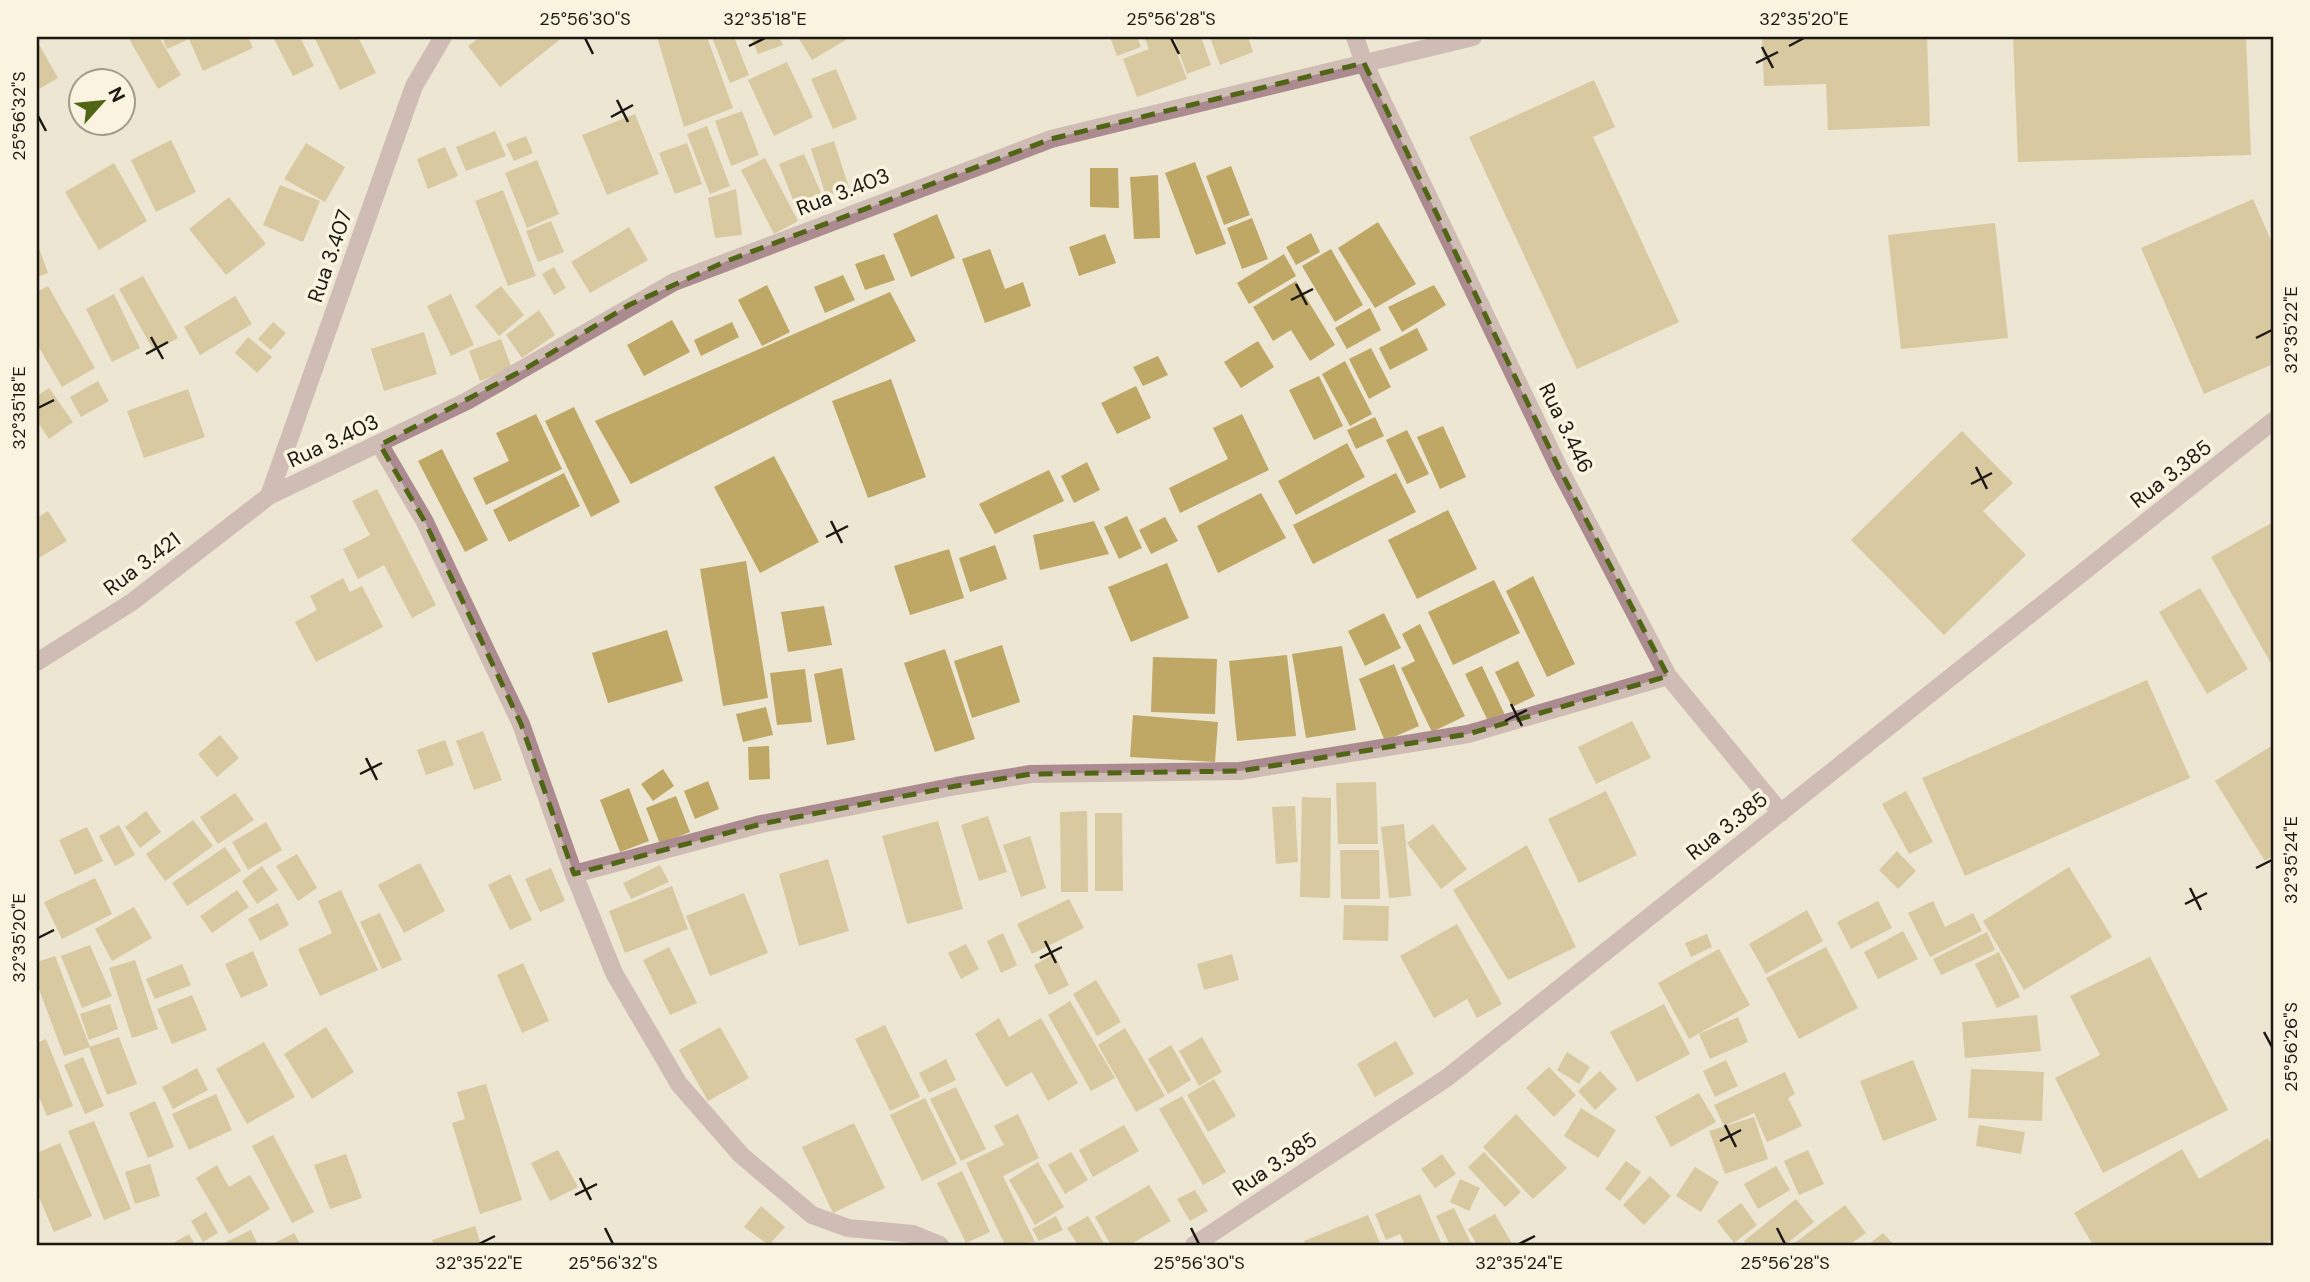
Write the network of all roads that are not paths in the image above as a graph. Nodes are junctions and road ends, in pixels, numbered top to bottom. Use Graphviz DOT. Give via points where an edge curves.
graph roads {
  1 [pos="443,37"];
  2 [pos="1355,37"];
  3 [pos="1474,37"];
  4 [pos="1364,63"];
  5 [pos="2273,422"];
  6 [pos="380,445"];
  7 [pos="269,496"];
  8 [pos="37,662"];
  9 [pos="1668,676"];
  10 [pos="1781,813"];
  11 [pos="574,874"];
  12 [pos="940,1245"];
  13 [pos="1194,1245"];
  1 -- 7 [label="street, Rua 3.407" via="414,86"];
  2 -- 4 [label="street, Rua 3.446"];
  3 -- 4 [label="street, Rua 3.403"];
  4 -- 6 [label="street, Rua 3.403" via="1051,139 727,261 674,282 502,382"];
  4 -- 9 [label="street, Rua 3.446" via="1559,468"];
  5 -- 10 [label="street, Rua 3.385"];
  6 -- 7 [label="street, Rua 3.403"];
  6 -- 11 [label="street" via="425,522 521,724"];
  7 -- 8 [label="street, Rua 3.421" via="132,602"];
  9 -- 10 [label="street, Rua 3.446"];
  9 -- 11 [label="street" via="1468,734 1240,771 1031,774 761,824"];
  10 -- 13 [label="street, Rua 3.385" via="1448,1077"];
  11 -- 12 [label="street" via="614,972 672,1073 741,1154 812,1215 848,1228 913,1234"];
}
